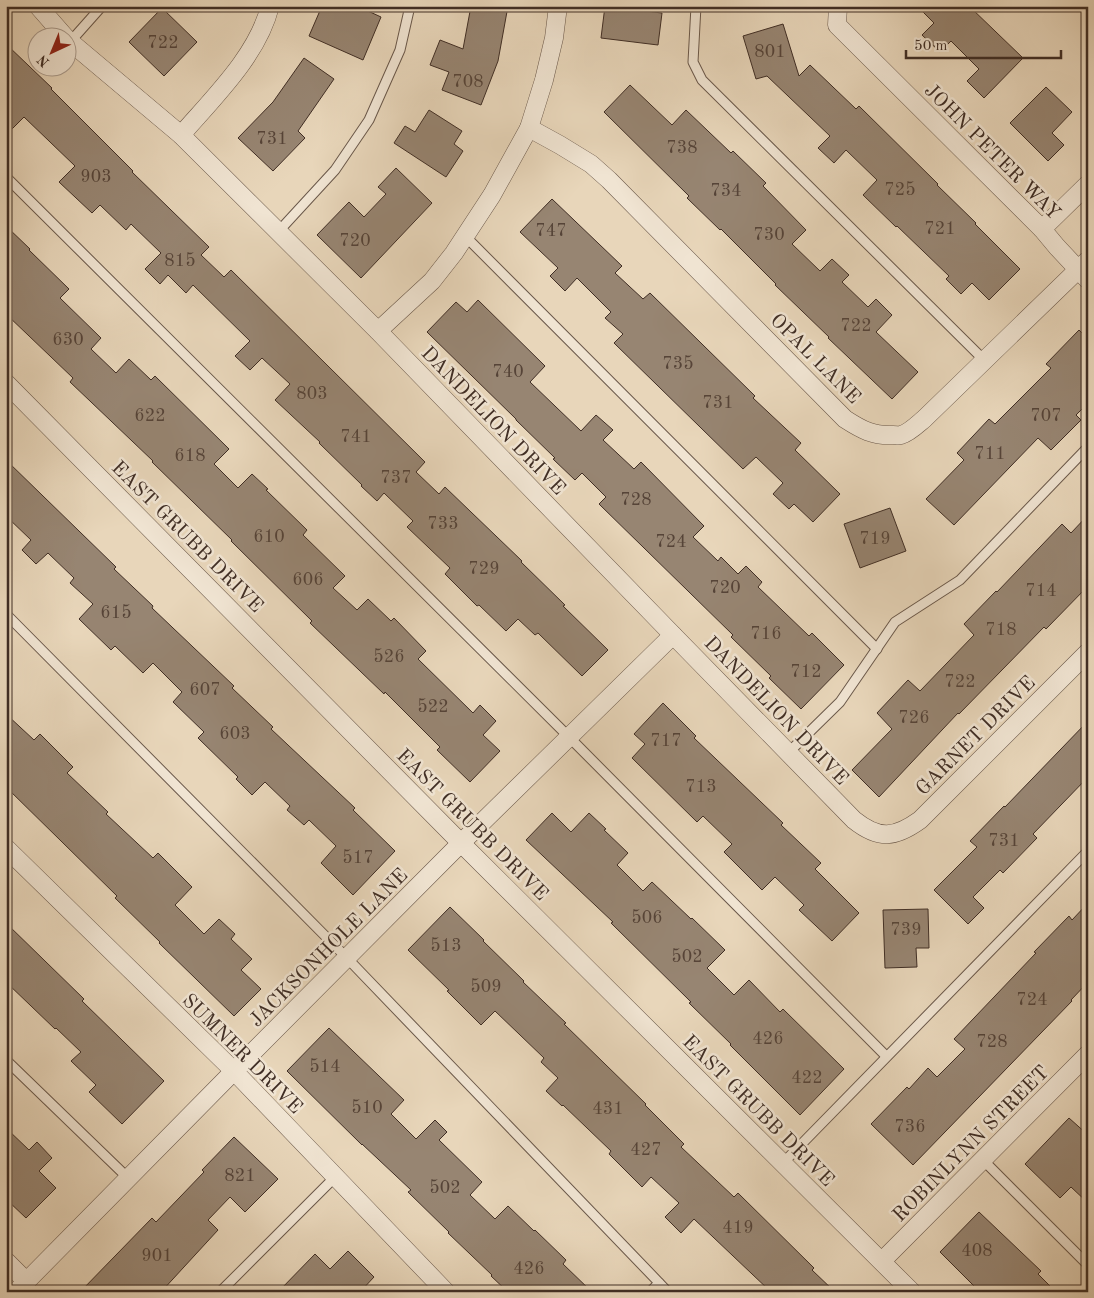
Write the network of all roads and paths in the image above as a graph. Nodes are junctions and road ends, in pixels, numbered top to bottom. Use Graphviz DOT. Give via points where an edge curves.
graph roads {
  1 [pos="38,6"];
  2 [pos="102,6"];
  3 [pos="270,6"];
  4 [pos="410,6"];
  5 [pos="558,6"];
  6 [pos="696,6"];
  7 [pos="838,6"];
  8 [pos="57,28"];
  9 [pos="78,30"];
  10 [pos="78,48"];
  11 [pos="529,128"];
  12 [pos="181,134"];
  13 [pos="6,177"];
  14 [pos="1088,184"];
  15 [pos="1042,229"];
  16 [pos="278,232"];
  17 [pos="465,236"];
  18 [pos="1085,270"];
  19 [pos="378,331"];
  20 [pos="984,360"];
  21 [pos="6,382"];
  22 [pos="1088,447"];
  23 [pos="6,614"];
  24 [pos="673,635"];
  25 [pos="877,649"];
  26 [pos="1088,652"];
  27 [pos="569,737"];
  28 [pos="788,753"];
  29 [pos="884,835"];
  30 [pos="461,843"];
  31 [pos="6,848"];
  32 [pos="1088,851"];
  33 [pos="347,958"];
  34 [pos="886,1056"];
  35 [pos="1086,1058"];
  36 [pos="6,1060"];
  37 [pos="234,1071"];
  38 [pos="983,1160"];
  39 [pos="783,1163"];
  40 [pos="335,1177"];
  41 [pos="128,1178"];
  42 [pos="6,1261"];
  43 [pos="882,1261"];
  44 [pos="1088,1265"];
  45 [pos="659,1283"];
  46 [pos="21,1286"];
  47 [pos="437,1289"];
  48 [pos="220,1292"];
  49 [pos="650,1292"];
  50 [pos="668,1292"];
  51 [pos="912,1292"];
  1 -- 8 [label="street, DANDELION DRIVE"];
  2 -- 9 [label="lane"];
  3 -- 12 [label="street" via="254,44 236,71"];
  4 -- 16 [label="lane" via="400,50 369,120 335,170"];
  5 -- 11 [label="street" via="550,55"];
  6 -- 20 [label="lane" via="693,62 702,80"];
  7 -- 15 [label="street, JOHN PETER WAY" via="837,25"];
  10 -- 12 [label="street, DANDELION DRIVE"];
  11 -- 17 [label="street"];
  11 -- 20 [label="street, OPAL LANE" via="591,164 609,180 845,418 859,428 882,435 902,435 924,419"];
  12 -- 16 [label="street, DANDELION DRIVE"];
  13 -- 27 [label="lane"];
  14 -- 15 [label="street"];
  15 -- 18 [label="street, JOHN PETER WAY" via="1056,247"];
  16 -- 19 [label="street, DANDELION DRIVE"];
  17 -- 19 [label="street" via="432,281"];
  17 -- 25 [label="lane"];
  18 -- 20 [label="street, OPAL LANE"];
  19 -- 24 [label="street, DANDELION DRIVE"];
  21 -- 30 [label="street, EAST GRUBB DRIVE"];
  22 -- 25 [label="lane" via="960,580 895,622"];
  23 -- 33 [label="lane"];
  24 -- 27 [label="street, JACKSONHOLE LANE"];
  24 -- 28 [label="street, DANDELION DRIVE"];
  25 -- 28 [label="lane" via="840,702"];
  26 -- 29 [label="street, GARNET DRIVE" via="920,820 896,834"];
  27 -- 30 [label="street, JACKSONHOLE LANE"];
  27 -- 34 [label="lane"];
  28 -- 29 [label="street, DANDELION DRIVE" via="854,820"];
  30 -- 33 [label="street, JACKSONHOLE LANE"];
  30 -- 39 [label="street, EAST GRUBB DRIVE"];
  31 -- 37 [label="street, SUMNER DRIVE"];
  32 -- 34 [label="lane"];
  33 -- 37 [label="street, JACKSONHOLE LANE"];
  33 -- 45 [label="lane"];
  34 -- 39 [label="lane"];
  35 -- 38 [label="street, ROBINLYNN STREET"];
  36 -- 41 [label="lane"];
  37 -- 40 [label="street, SUMNER DRIVE"];
  37 -- 41 [label="street, JACKSONHOLE LANE"];
  38 -- 43 [label="street, ROBINLYNN STREET"];
  38 -- 44 [label="lane"];
  39 -- 43 [label="street, EAST GRUBB DRIVE"];
  40 -- 47 [label="street, SUMNER DRIVE"];
  40 -- 48 [label="lane"];
  41 -- 46 [label="street, JACKSONHOLE LANE"];
  42 -- 46 [label="street"];
  43 -- 51 [label="street, EAST GRUBB DRIVE"];
  45 -- 49 [label="lane"];
  45 -- 50 [label="lane"];
}
